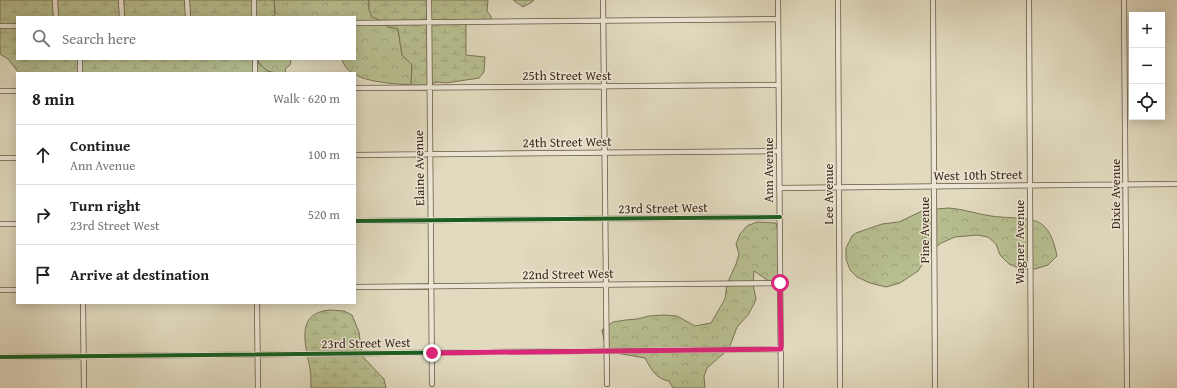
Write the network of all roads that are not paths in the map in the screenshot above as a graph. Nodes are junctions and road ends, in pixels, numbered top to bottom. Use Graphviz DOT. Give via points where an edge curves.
graph roads {
  1 [pos="54,0"];
  2 [pos="121,0"];
  3 [pos="187,0"];
  4 [pos="254,0"];
  5 [pos="429,0"];
  6 [pos="603,0"];
  7 [pos="778,0"];
  8 [pos="838,0"];
  9 [pos="933,0"];
  10 [pos="1029,0"];
  11 [pos="1124,0"];
  12 [pos="56,16"];
  13 [pos="122,16"];
  14 [pos="188,16"];
  15 [pos="254,16"];
  16 [pos="778,18"];
  17 [pos="603,20"];
  18 [pos="429,22"];
  19 [pos="356,23"];
  20 [pos="0,26"];
  21 [pos="16,26"];
  22 [pos="80,60"];
  23 [pos="255,60"];
  24 [pos="80,72"];
  25 [pos="255,72"];
  26 [pos="778,85"];
  27 [pos="604,86"];
  28 [pos="430,87"];
  29 [pos="356,88"];
  30 [pos="0,91"];
  31 [pos="16,91"];
  32 [pos="779,151"];
  33 [pos="604,153"];
  34 [pos="430,154"];
  35 [pos="356,155"];
  36 [pos="0,158"];
  37 [pos="16,158"];
  38 [pos="1177,184"];
  39 [pos="1126,185"];
  40 [pos="1030,186"];
  41 [pos="935,187"];
  42 [pos="779,188"];
  43 [pos="839,188"];
  44 [pos="780,217"];
  45 [pos="605,219"];
  46 [pos="431,220"];
  47 [pos="356,221"];
  48 [pos="0,224"];
  49 [pos="16,224"];
  50 [pos="780,283"];
  51 [pos="606,285"];
  52 [pos="432,286"];
  53 [pos="356,287"];
  54 [pos="0,290"];
  55 [pos="16,290"];
  56 [pos="83,304"];
  57 [pos="257,304"];
  58 [pos="781,349"];
  59 [pos="606,351"];
  60 [pos="432,353"];
  61 [pos="258,354"];
  62 [pos="83,356"];
  63 [pos="0,357"];
  64 [pos="432,384"];
  65 [pos="607,384"];
  66 [pos="84,388"];
  67 [pos="258,388"];
  68 [pos="781,388"];
  69 [pos="840,388"];
  70 [pos="935,388"];
  71 [pos="1031,388"];
  72 [pos="1127,388"];
  1 -- 12 [label="street"];
  2 -- 13 [label="street"];
  3 -- 14 [label="street"];
  4 -- 15 [label="street"];
  5 -- 18 [label="street, Elaine Avenue"];
  6 -- 17 [label="street"];
  7 -- 16 [label="street, Ann Avenue"];
  8 -- 43 [label="street, Lee Avenue"];
  9 -- 41 [label="street, Pine Avenue"];
  10 -- 40 [label="street, Wagner Avenue"];
  11 -- 39 [label="street, Dixie Avenue"];
  16 -- 17 [label="street"];
  16 -- 26 [label="street, Ann Avenue"];
  17 -- 18 [label="street"];
  17 -- 27 [label="street"];
  18 -- 19 [label="street"];
  18 -- 28 [label="street, Elaine Avenue"];
  20 -- 21 [label="street"];
  22 -- 24 [label="street"];
  23 -- 25 [label="street"];
  26 -- 27 [label="street, 25th Street West"];
  26 -- 32 [label="street, Ann Avenue"];
  27 -- 28 [label="street, 25th Street West"];
  27 -- 33 [label="street"];
  28 -- 29 [label="street, 25th Street West"];
  28 -- 34 [label="street, Elaine Avenue"];
  30 -- 31 [label="street"];
  32 -- 33 [label="street, 24th Street West"];
  32 -- 42 [label="street, Ann Avenue"];
  33 -- 34 [label="street, 24th Street West"];
  33 -- 45 [label="street"];
  34 -- 35 [label="street, 24th Street West"];
  34 -- 46 [label="street, Elaine Avenue"];
  36 -- 37 [label="street"];
  38 -- 39 [label="street, West 10th Street"];
  39 -- 40 [label="street, West 10th Street"];
  39 -- 72 [label="street, Dixie Avenue"];
  40 -- 41 [label="street, West 10th Street"];
  40 -- 71 [label="street, Wagner Avenue"];
  41 -- 43 [label="street, West 10th Street"];
  41 -- 70 [label="street, Pine Avenue"];
  42 -- 43 [label="street, West 10th Street"];
  42 -- 44 [label="street, Ann Avenue"];
  43 -- 69 [label="street, Lee Avenue"];
  44 -- 45 [label="street, 23rd Street West"];
  44 -- 50 [label="street, Ann Avenue"];
  45 -- 46 [label="street, 23rd Street West"];
  45 -- 51 [label="street"];
  46 -- 47 [label="street, 23rd Street West"];
  46 -- 52 [label="street, Elaine Avenue"];
  48 -- 49 [label="street"];
  50 -- 51 [label="street, 22nd Street West"];
  50 -- 58 [label="street, Ann Avenue"];
  51 -- 52 [label="street, 22nd Street West"];
  51 -- 59 [label="street"];
  52 -- 53 [label="street, 22nd Street West"];
  52 -- 60 [label="street, Elaine Avenue"];
  54 -- 55 [label="street"];
  56 -- 62 [label="street"];
  57 -- 61 [label="street"];
  58 -- 59 [label="street, 23rd Street West"];
  58 -- 68 [label="street, Ann Avenue"];
  59 -- 60 [label="street, 23rd Street West"];
  59 -- 65 [label="street"];
  60 -- 61 [label="street, 23rd Street West"];
  60 -- 64 [label="street, Elaine Avenue"];
  61 -- 62 [label="street, 23rd Street West"];
  61 -- 67 [label="street"];
  62 -- 63 [label="street, 23rd Street West"];
  62 -- 66 [label="street"];
}
